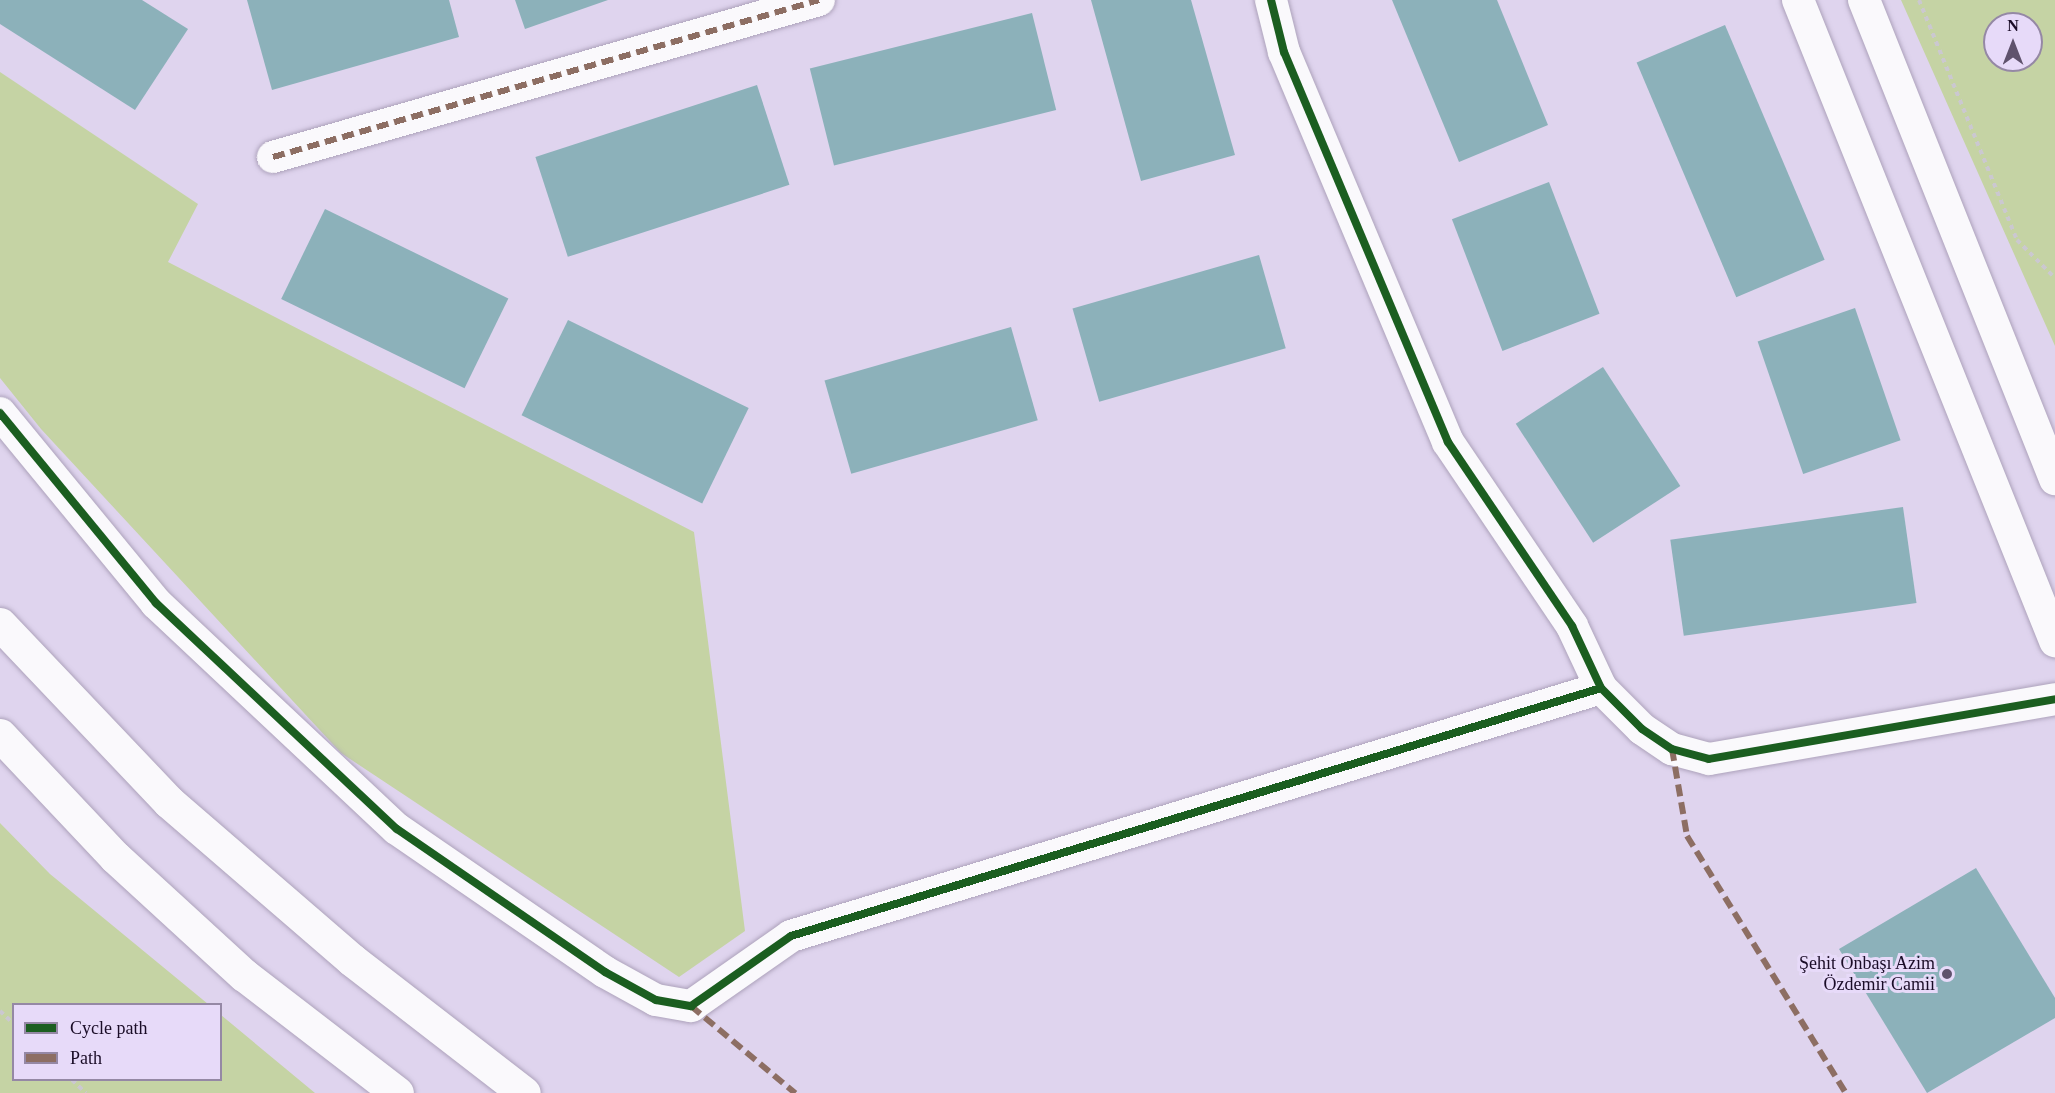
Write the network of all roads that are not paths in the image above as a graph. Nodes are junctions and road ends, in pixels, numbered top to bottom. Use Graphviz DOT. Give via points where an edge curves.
graph roads {
  1 [pos="819,0"];
  2 [pos="1271,0"];
  3 [pos="1798,0"];
  4 [pos="1864,0"];
  5 [pos="273,157"];
  6 [pos="0,413"];
  7 [pos="2055,479"];
  8 [pos="0,624"];
  9 [pos="2055,641"];
  10 [pos="1601,688"];
  11 [pos="2055,699"];
  12 [pos="0,735"];
  13 [pos="357,1062"];
  14 [pos="497,1075"];
  15 [pos="382,1093"];
  16 [pos="397,1093"];
  17 [pos="524,1093"];
  18 [pos="538,1093"];
  1 -- 5 [label="street"];
  2 -- 10 [label="street" via="1284,52 1448,442 1572,626"];
  3 -- 9 [label="street"];
  4 -- 7 [label="street"];
  6 -- 10 [label="street" via="156,603 397,829 605,972 656,1000 691,1006 791,936"];
  8 -- 14 [label="highway" via="169,802 352,960"];
  10 -- 11 [label="street" via="1642,729 1672,749 1709,759"];
  12 -- 13 [label="highway" via="116,857 244,975"];
  13 -- 15 [label="highway"];
  13 -- 16 [label="highway"];
  14 -- 17 [label="highway"];
  14 -- 18 [label="highway"];
}
